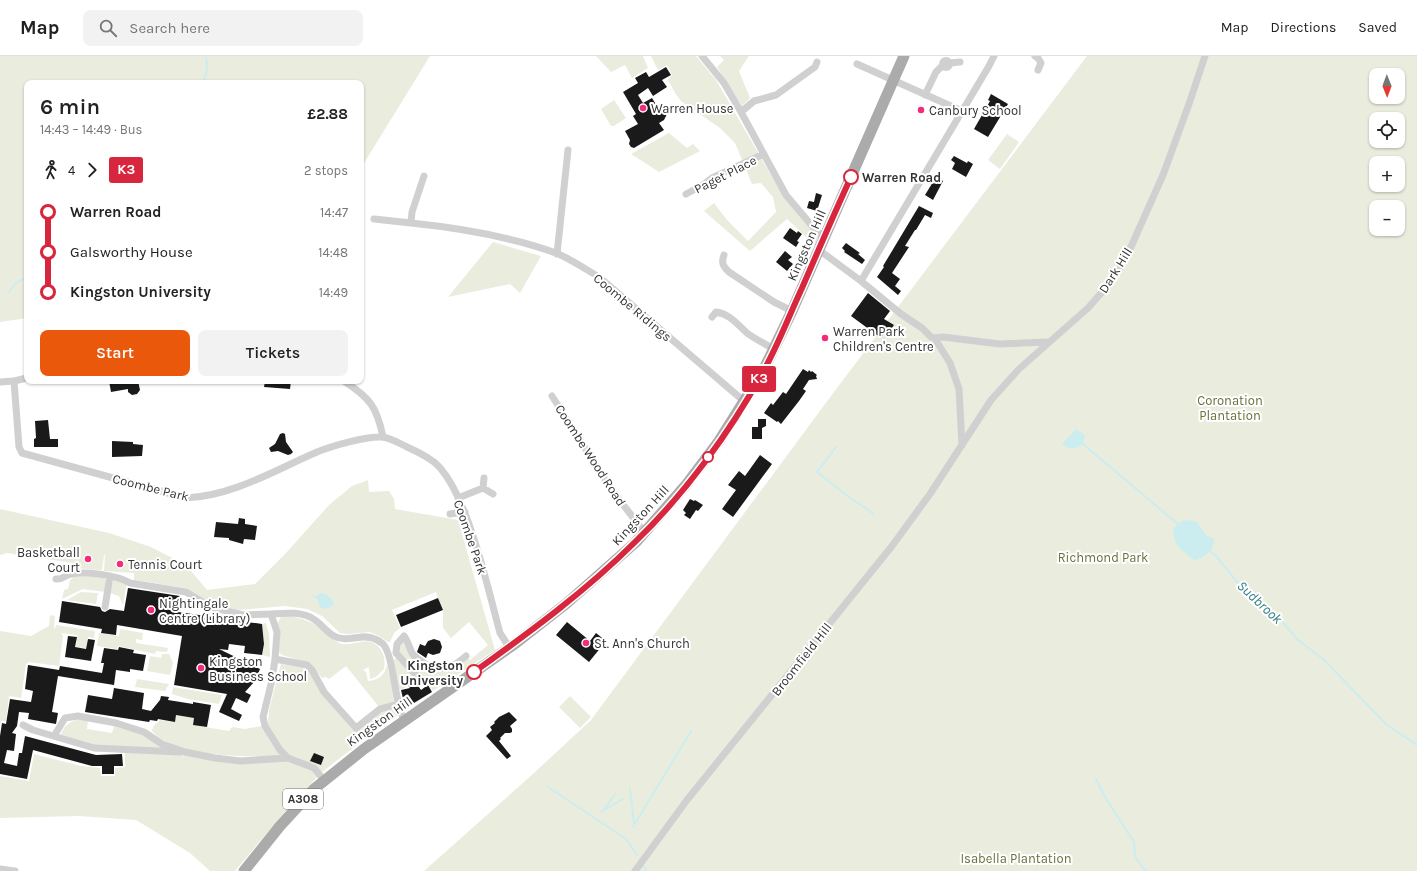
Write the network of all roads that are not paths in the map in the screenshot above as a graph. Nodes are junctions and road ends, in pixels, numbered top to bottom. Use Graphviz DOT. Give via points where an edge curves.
graph roads {
  1 [pos="702,56"];
  2 [pos="904,56"];
  3 [pos="994,56"];
  4 [pos="1205,56"];
  5 [pos="1038,57"];
  6 [pos="945,61"];
  7 [pos="817,62"];
  8 [pos="960,62"];
  9 [pos="857,64"];
  10 [pos="1038,70"];
  11 [pos="893,81"];
  12 [pos="925,95"];
  13 [pos="962,111"];
  14 [pos="741,112"];
  15 [pos="568,150"];
  16 [pos="764,154"];
  17 [pos="424,176"];
  18 [pos="686,194"];
  19 [pos="374,220"];
  20 [pos="411,223"];
  21 [pos="824,238"];
  22 [pos="819,250"];
  23 [pos="557,254"];
  24 [pos="724,255"];
  25 [pos="861,281"];
  26 [pos="792,311"];
  27 [pos="712,317"];
  28 [pos="934,338"];
  29 [pos="1048,342"];
  30 [pos="774,349"];
  31 [pos="24,379"];
  32 [pos="14,381"];
  33 [pos="0,382"];
  34 [pos="348,384"];
  35 [pos="552,396"];
  36 [pos="745,402"];
  37 [pos="383,437"];
  38 [pos="962,444"];
  39 [pos="484,478"];
  40 [pos="483,488"];
  41 [pos="493,494"];
  42 [pos="458,498"];
  43 [pos="465,512"];
  44 [pos="450,514"];
  45 [pos="645,533"];
  46 [pos="110,576"];
  47 [pos="56,579"];
  48 [pos="105,607"];
  49 [pos="271,614"];
  50 [pos="509,647"];
  51 [pos="396,654"];
  52 [pos="466,656"];
  53 [pos="389,658"];
  54 [pos="276,659"];
  55 [pos="418,678"];
  56 [pos="398,704"];
  57 [pos="404,720"];
  58 [pos="23,725"];
  59 [pos="54,736"];
  60 [pos="185,752"];
  61 [pos="288,758"];
  62 [pos="324,780"];
  63 [pos="0,869"];
  64 [pos="14,871"];
  65 [pos="244,871"];
  66 [pos="635,871"];
  1 -- 14 [label="street" via="724,84"];
  2 -- 11 [label="main road, Kingston Hill / A308"];
  3 -- 13 [label="street"];
  4 -- 29 [label="street, Dark Hill" via="1163,175 1126,258 1110,283 1088,308"];
  5 -- 10 [label="street" via="1041,63"];
  6 -- 8 [label="street"];
  6 -- 12 [label="street" via="936,72"];
  7 -- 14 [label="street" via="815,67 776,95 754,101"];
  9 -- 11 [label="street"];
  11 -- 12 [label="street"];
  11 -- 21 [label="main road, Kingston Hill / A308"];
  12 -- 13 [label="street"];
  13 -- 25 [label="street"];
  14 -- 16 [label="street"];
  15 -- 23 [label="street"];
  16 -- 18 [label="street, Paget Place" via="712,178"];
  16 -- 21 [label="street" via="786,196"];
  17 -- 20 [label="street"];
  19 -- 20 [label="street, Coombe Ridings"];
  20 -- 23 [label="street, Coombe Ridings" via="459,228"];
  21 -- 22 [label="main road, Kingston Hill / A308"];
  22 -- 25 [label="street"];
  22 -- 26 [label="main road, Kingston Hill / A308"];
  23 -- 36 [label="street, Coombe Ridings" via="599,277"];
  24 -- 26 [label="street" via="723,266 729,272"];
  25 -- 28 [label="street"];
  26 -- 30 [label="main road, Kingston Hill / A308"];
  27 -- 30 [label="street" via="716,312 723,313 748,334"];
  28 -- 29 [label="street" via="1000,344"];
  28 -- 38 [label="street" via="946,355 956,378"];
  29 -- 38 [label="street, Dark Hill" via="991,400"];
  30 -- 36 [label="main road, Kingston Hill / A308"];
  31 -- 32 [label="street"];
  32 -- 33 [label="street"];
  32 -- 37 [label="street, Coombe Park" via="19,447 22,453 186,498 234,488 319,452 363,439"];
  34 -- 37 [label="street" via="363,394 375,410"];
  35 -- 45 [label="street, Coombe Wood Road" via="611,489"];
  36 -- 45 [label="main road, Kingston Hill / A308" via="686,485"];
  37 -- 42 [label="street, Coombe Park" via="418,452 434,463 449,481"];
  38 -- 66 [label="street, Broomfield Hill" via="892,546 687,800"];
  39 -- 40 [label="street"];
  40 -- 41 [label="street"];
  40 -- 42 [label="street"];
  42 -- 43 [label="street, Coombe Park"];
  43 -- 44 [label="street"];
  43 -- 50 [label="street, Coombe Park" via="500,633"];
  45 -- 50 [label="main road, Kingston Hill / A308" via="588,585"];
  46 -- 47 [label="street" via="71,574"];
  46 -- 48 [label="street"];
  46 -- 49 [label="street" via="130,583 186,592 211,607 243,615"];
  49 -- 53 [label="street" via="304,614 334,636 343,639 370,637 383,644"];
  49 -- 54 [label="street" via="277,632"];
  50 -- 57 [label="main road, Kingston Hill / A308"];
  51 -- 52 [label="street" via="397,644 404,636 417,659 432,668 450,667"];
  51 -- 53 [label="street"];
  51 -- 55 [label="street"];
  53 -- 56 [label="street"];
  54 -- 56 [label="street" via="307,665 324,692 356,728 380,710"];
  54 -- 61 [label="street" via="263,717 265,726"];
  56 -- 57 [label="street"];
  57 -- 62 [label="main road, Kingston Hill / A308"];
  58 -- 59 [label="street"];
  59 -- 60 [label="street" via="94,748"];
  59 -- 60 [label="street" via="66,718 78,716 116,723 144,732 162,744"];
  60 -- 61 [label="street" via="240,761"];
  61 -- 62 [label="street" via="314,768"];
  62 -- 65 [label="main road, Kingston Hill / A308" via="307,796"];
  63 -- 64 [label="street"];
}
